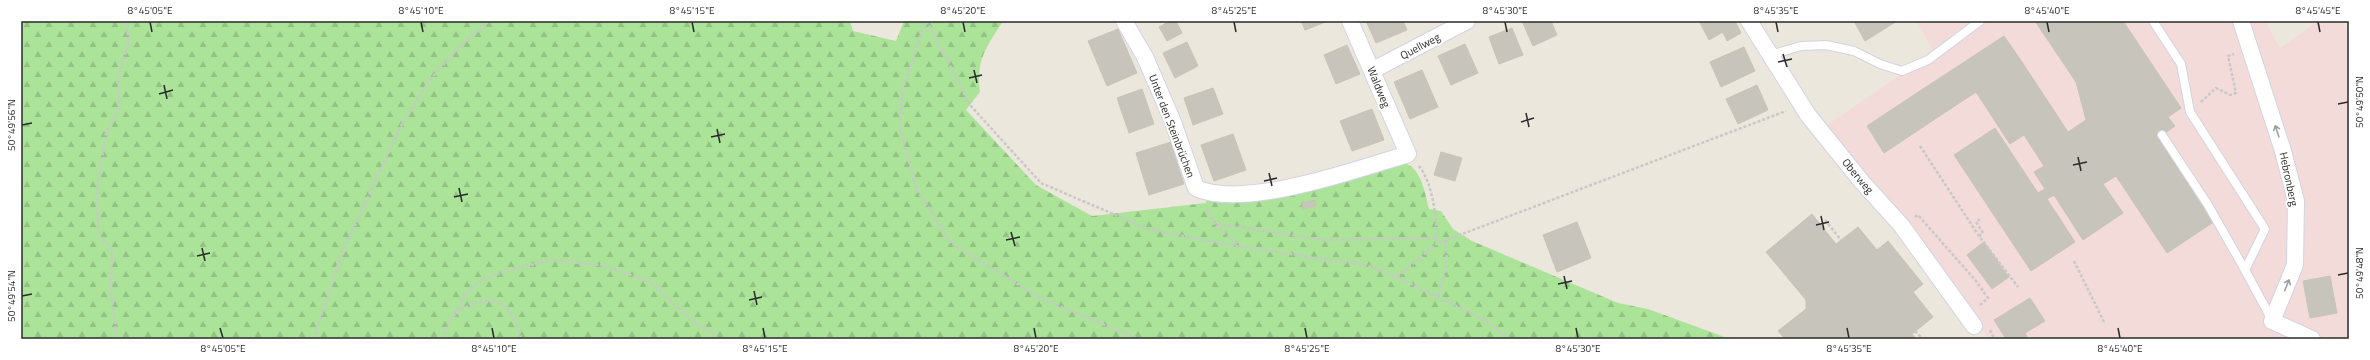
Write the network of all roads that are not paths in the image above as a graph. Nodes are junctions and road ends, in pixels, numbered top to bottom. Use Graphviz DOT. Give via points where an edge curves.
graph roads {
  1 [pos="1124,21"];
  2 [pos="1350,21"];
  3 [pos="1468,21"];
  4 [pos="1749,21"];
  5 [pos="1980,21"];
  6 [pos="2153,21"];
  7 [pos="2241,21"];
  8 [pos="1770,55"];
  9 [pos="1373,70"];
  10 [pos="2162,135"];
  11 [pos="1408,154"];
  12 [pos="2245,270"];
  13 [pos="2272,321"];
  14 [pos="1974,326"];
  15 [pos="2312,339"];
  1 -- 11 [label="street, Unter den Steinbrüchen" via="1145,57 1173,122 1193,181 1206,192 1255,194 1334,177"];
  2 -- 9 [label="street, Waldweg"];
  3 -- 9 [label="street, Quellweg"];
  4 -- 8 [label="street, Oberweg"];
  5 -- 8 [label="lane" via="1928,60 1902,71 1880,64 1854,50 1826,45 1801,46"];
  6 -- 12 [label="lane" via="2181,64 2190,112 2265,229"];
  13 -- 7 [label="street, Hebronberg, one-way" via="2295,265 2296,201 2283,151"];
  8 -- 14 [label="street, Oberweg" via="1802,105 1862,182 1901,225"];
  9 -- 11 [label="street, Waldweg"];
  10 -- 12 [label="lane" via="2208,205"];
  12 -- 13 [label="lane"];
  13 -- 15 [label="street"];
}
